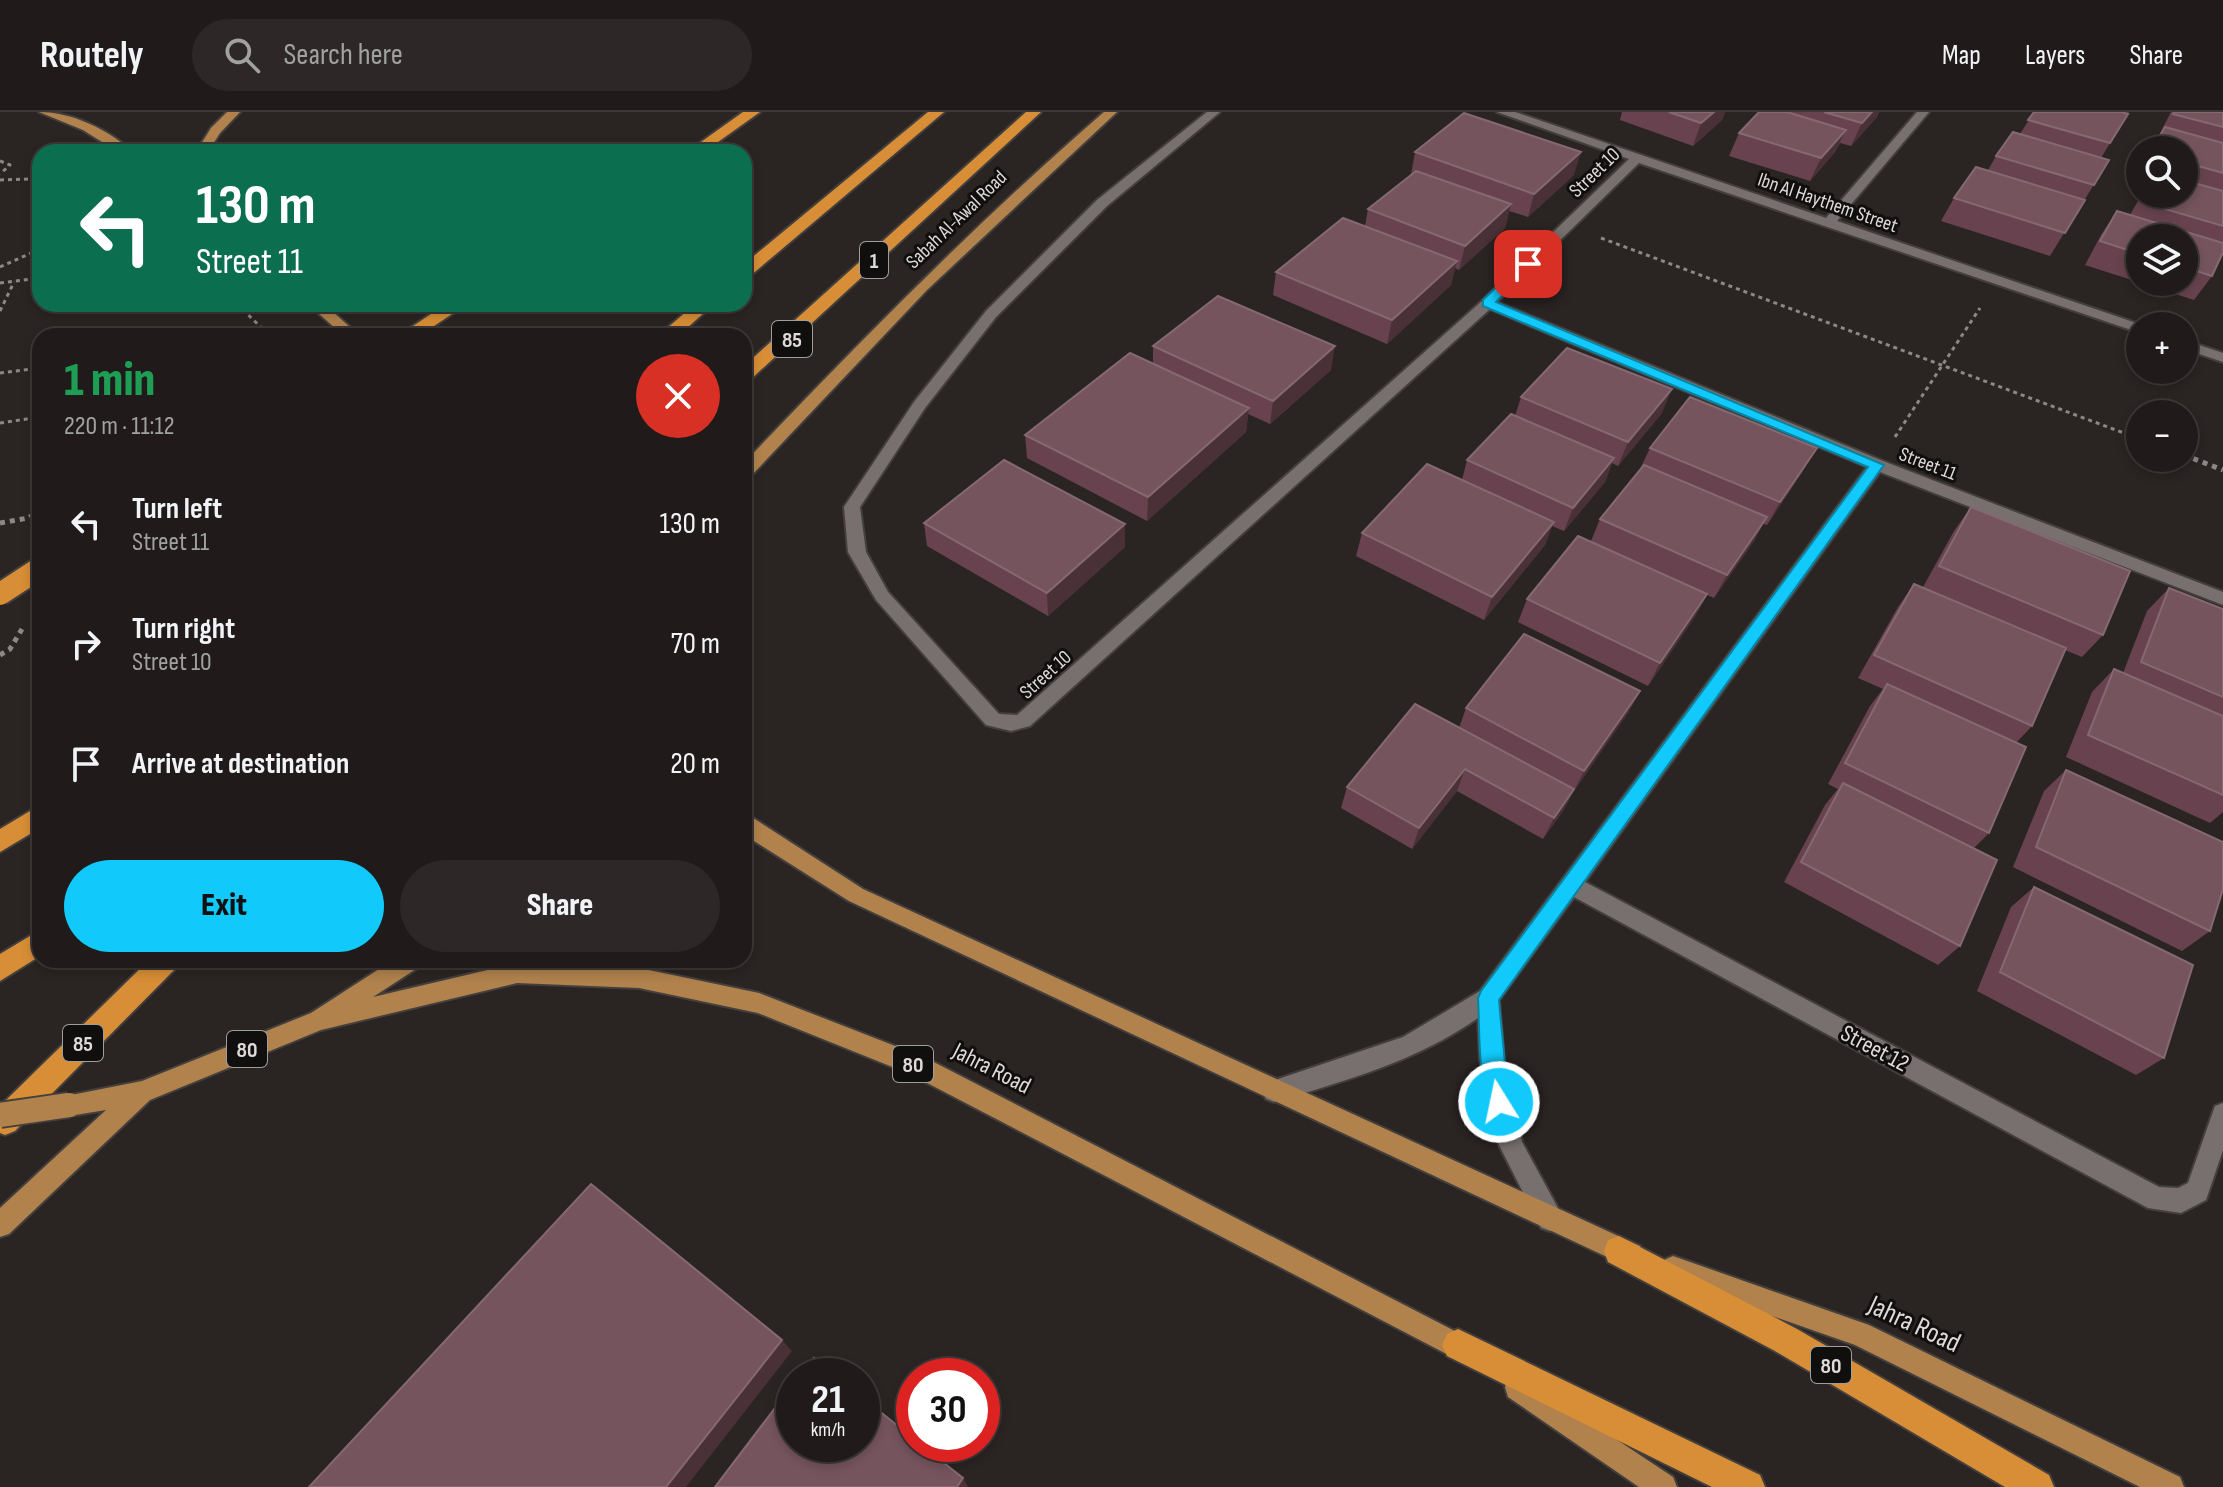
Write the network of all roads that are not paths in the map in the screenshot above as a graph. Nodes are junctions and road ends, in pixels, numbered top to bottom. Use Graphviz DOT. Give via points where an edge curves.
graph roads {
  1 [pos="45,112"];
  2 [pos="234,112"];
  3 [pos="753,112"];
  4 [pos="937,112"];
  5 [pos="1034,112"];
  6 [pos="1111,112"];
  7 [pos="1214,112"];
  8 [pos="1923,112"];
  9 [pos="1509,113"];
  10 [pos="114,144"];
  11 [pos="207,144"];
  12 [pos="706,144"];
  13 [pos="1637,158"];
  14 [pos="1828,223"];
  15 [pos="752,265"];
  16 [pos="841,291"];
  17 [pos="1488,303"];
  18 [pos="324,312"];
  19 [pos="445,312"];
  20 [pos="696,312"];
  21 [pos="2126,324"];
  22 [pos="344,328"];
  23 [pos="420,328"];
  24 [pos="676,328"];
  25 [pos="2198,348"];
  26 [pos="2222,355"];
  27 [pos="752,369"];
  28 [pos="752,379"];
  29 [pos="752,465"];
  30 [pos="1877,465"];
  31 [pos="32,573"];
  32 [pos="0,594"];
  33 [pos="2223,599"];
  34 [pos="32,820"];
  35 [pos="752,827"];
  36 [pos="0,842"];
  37 [pos="1571,885"];
  38 [pos="32,947"];
  39 [pos="159,968"];
  40 [pos="399,968"];
  41 [pos="0,969"];
  42 [pos="1488,998"];
  43 [pos="319,1020"];
  44 [pos="1274,1091"];
  45 [pos="142,1092"];
  46 [pos="2223,1114"];
  47 [pos="0,1115"];
  48 [pos="0,1125"];
  49 [pos="1550,1219"];
  50 [pos="0,1225"];
  51 [pos="1619,1251"];
  52 [pos="1458,1345"];
  53 [pos="1663,1487"];
  54 [pos="1748,1487"];
  55 [pos="2037,1487"];
  56 [pos="2170,1487"];
  1 -- 10 [label="main road" via="87,127"];
  2 -- 11 [label="main road"];
  3 -- 12 [label="highway"];
  4 -- 15 [label="highway"];
  5 -- 16 [label="highway, Sabah Al-Awal Road / 1"];
  6 -- 29 [label="main road, Sabah Al-Awal Road" via="956,254"];
  7 -- 17 [label="street, Street 10" via="1102,203 991,314 919,405 852,507 857,552 882,596 993,720 1023,721"];
  8 -- 14 [label="street"];
  9 -- 13 [label="street, Ibn Al Haythem Street"];
  13 -- 14 [label="street, Ibn Al Haythem Street"];
  13 -- 17 [label="street, Street 10"];
  14 -- 21 [label="street, Ibn Al Haythem Street"];
  16 -- 27 [label="highway, Sabah Al-Awal Road / 1"];
  16 -- 28 [label="highway, 85"];
  17 -- 30 [label="street, Street 11"];
  18 -- 22 [label="main road"];
  19 -- 23 [label="highway"];
  20 -- 24 [label="highway"];
  25 -- 26 [label="street"];
  30 -- 33 [label="street, Street 11"];
  30 -- 37 [label="street"];
  31 -- 32 [label="highway, bridge"];
  34 -- 36 [label="highway"];
  35 -- 44 [label="main road, Jahra Road / 80" via="856,895"];
  37 -- 42 [label="street"];
  37 -- 46 [label="street, Street 12" via="2157,1199 2181,1201 2197,1191"];
  38 -- 41 [label="highway"];
  39 -- 48 [label="highway, 85"];
  40 -- 43 [label="main road, 80"];
  42 -- 44 [label="street" via="1454,1023 1381,1060"];
  42 -- 49 [label="street" via="1492,1060 1511,1145"];
  43 -- 45 [label="main road, 80"];
  43 -- 52 [label="main road, Jahra Road / 80" via="517,973 639,978 759,1003 918,1066"];
  44 -- 49 [label="main road, Jahra Road / 80"];
  45 -- 47 [label="main road, 80, bridge"];
  45 -- 50 [label="main road"];
  49 -- 51 [label="main road, Jahra Road / 80"];
  51 -- 55 [label="highway, Jahra Road / 80" via="1786,1340"];
  51 -- 56 [label="main road, Jahra Road" via="1860,1334"];
  52 -- 53 [label="main road, Jahra Road"];
  52 -- 54 [label="highway, Jahra Road / 80"];
}
